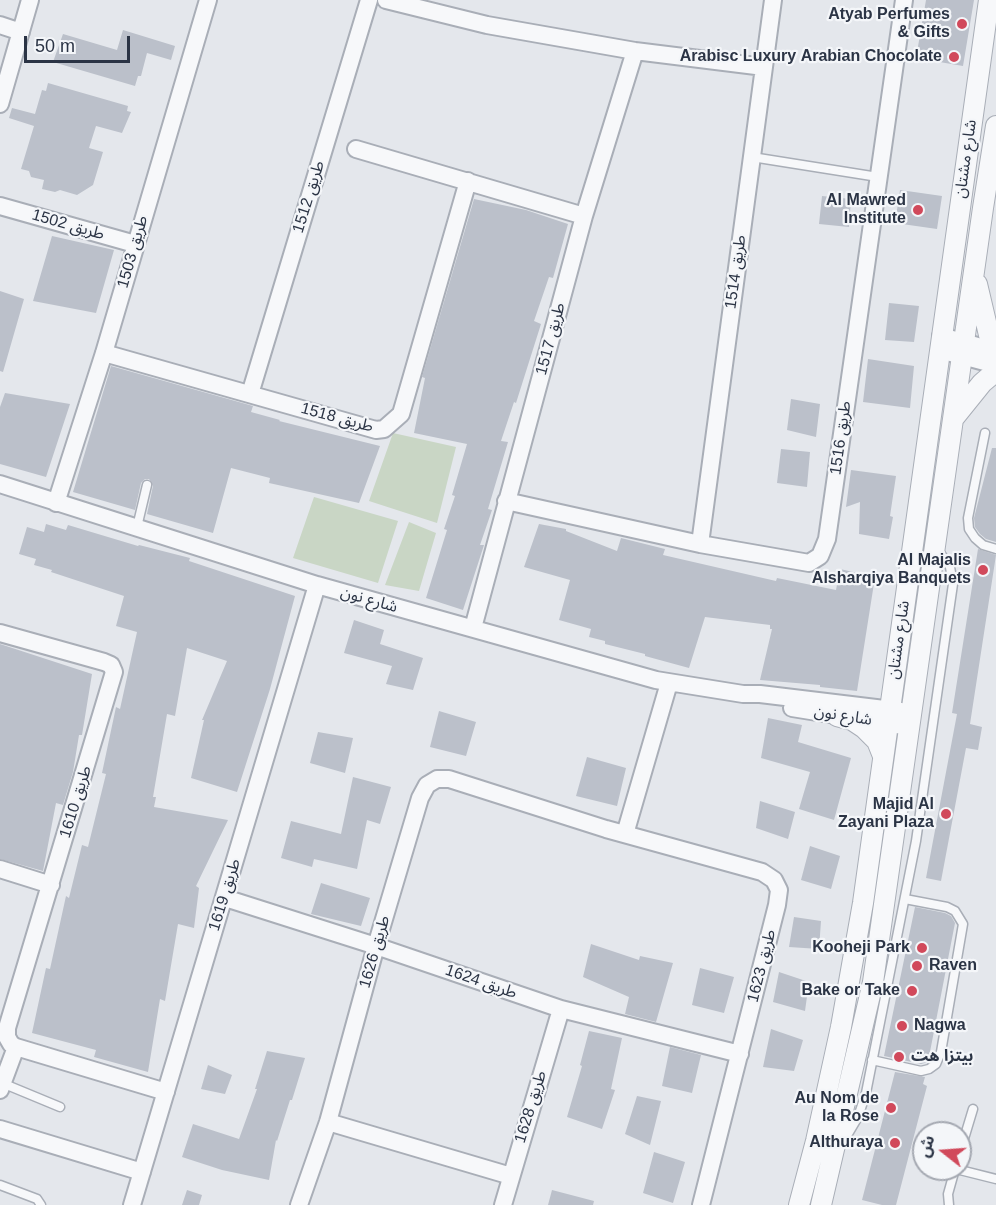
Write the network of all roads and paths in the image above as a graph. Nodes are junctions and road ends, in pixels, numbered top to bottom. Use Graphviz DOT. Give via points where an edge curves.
graph roads {
  1 [pos="30,0"];
  2 [pos="208,0"];
  3 [pos="369,0"];
  4 [pos="386,0"];
  5 [pos="773,0"];
  6 [pos="904,0"];
  7 [pos="989,0"];
  8 [pos="0,25"];
  9 [pos="21,32"];
  10 [pos="635,51"];
  11 [pos="764,67"];
  12 [pos="0,104"];
  13 [pos="996,126"];
  14 [pos="356,149"];
  15 [pos="752,157"];
  16 [pos="879,177"];
  17 [pos="468,181"];
  18 [pos="989,201"];
  19 [pos="0,206"];
  20 [pos="584,216"];
  21 [pos="135,244"];
  22 [pos="974,274"];
  23 [pos="940,343"];
  24 [pos="996,343"];
  25 [pos="963,349"];
  26 [pos="996,351"];
  27 [pos="104,353"];
  28 [pos="996,365"];
  29 [pos="996,371"];
  30 [pos="250,394"];
  31 [pos="953,419"];
  32 [pos="985,433"];
  33 [pos="0,484"];
  34 [pos="147,485"];
  35 [pos="506,501"];
  36 [pos="56,503"];
  37 [pos="137,527"];
  38 [pos="700,544"];
  39 [pos="936,547"];
  40 [pos="996,549"];
  41 [pos="317,585"];
  42 [pos="473,628"];
  43 [pos="0,633"];
  44 [pos="669,683"];
  45 [pos="743,694"];
  46 [pos="837,716"];
  47 [pos="889,716"];
  48 [pos="911,720"];
  49 [pos="884,756"];
  50 [pos="427,785"];
  51 [pos="624,834"];
  52 [pos="0,869"];
  53 [pos="51,885"];
  54 [pos="225,898"];
  55 [pos="904,899"];
  56 [pos="376,946"];
  57 [pos="561,1009"];
  58 [pos="16,1047"];
  59 [pos="740,1054"];
  60 [pos="872,1060"];
  61 [pos="1,1087"];
  62 [pos="166,1092"];
  63 [pos="60,1107"];
  64 [pos="973,1109"];
  65 [pos="969,1121"];
  66 [pos="328,1122"];
  67 [pos="0,1129"];
  68 [pos="832,1159"];
  69 [pos="142,1172"];
  70 [pos="972,1173"];
  71 [pos="511,1176"];
  72 [pos="996,1179"];
  73 [pos="952,1181"];
  74 [pos="0,1185"];
  75 [pos="41,1205"];
  76 [pos="132,1205"];
  77 [pos="299,1205"];
  78 [pos="503,1205"];
  79 [pos="701,1205"];
  80 [pos="799,1205"];
  81 [pos="821,1205"];
  82 [pos="948,1205"];
  1 -- 9 [label="street"];
  2 -- 21 [label="street, طريق 1503"];
  3 -- 30 [label="street, طريق 1512"];
  4 -- 10 [label="street" via="487,25"];
  5 -- 11 [label="street, طريق 1514"];
  6 -- 16 [label="street, طريق 1516"];
  7 -- 23 [label="street, شارع مشتان"];
  8 -- 9 [label="street"];
  9 -- 12 [label="street"];
  10 -- 11 [label="street"];
  10 -- 20 [label="street, طريق 1517"];
  11 -- 15 [label="street, طريق 1514"];
  13 -- 18 [label="street, شارع مشتان"];
  14 -- 17 [label="street"];
  15 -- 16 [label="lane"];
  15 -- 38 [label="street, طريق 1514"];
  16 -- 38 [label="street, طريق 1516" via="827,539 820,556 809,563"];
  17 -- 20 [label="street"];
  17 -- 30 [label="street, طريق 1518" via="397,419 376,430"];
  18 -- 22 [label="street, شارع مشتان"];
  19 -- 21 [label="street, طريق 1502"];
  20 -- 35 [label="street, طريق 1517"];
  21 -- 27 [label="street, طريق 1503"];
  22 -- 24 [label="street" via="989,335"];
  22 -- 25 [label="street, شارع مشتان"];
  23 -- 25 [label="street"];
  23 -- 47 [label="street, شارع مشتان"];
  25 -- 26 [label="street"];
  25 -- 28 [label="street"];
  25 -- 31 [label="street, شارع مشتان"];
  27 -- 30 [label="street, طريق 1518"];
  27 -- 36 [label="street, طريق 1503"];
  29 -- 31 [label="street" via="982,382"];
  31 -- 39 [label="street, شارع مشتان"];
  32 -- 40 [label="lane" via="969,529 983,545"];
  33 -- 36 [label="street, شارع نون"];
  34 -- 37 [label="lane"];
  35 -- 38 [label="street, طريق 1516"];
  35 -- 42 [label="street, طريق 1517"];
  36 -- 37 [label="street, شارع نون"];
  37 -- 41 [label="street, شارع نون"];
  39 -- 48 [label="street, شارع مشتان"];
  39 -- 55 [label="lane" via="950,567 953,584"];
  41 -- 42 [label="street, شارع نون"];
  41 -- 54 [label="street, طريق 1619"];
  42 -- 44 [label="street, شارع نون"];
  43 -- 53 [label="street, طريق 1610" via="104,662 114,672"];
  44 -- 45 [label="street, شارع نون"];
  44 -- 51 [label="street"];
  45 -- 46 [label="street, شارع نون" via="759,702"];
  45 -- 47 [label="street, شارع نون"];
  46 -- 47 [label="street, شارع نون"];
  46 -- 49 [label="street" via="864,728"];
  47 -- 48 [label="street, شارع نون"];
  47 -- 49 [label="street, شارع مشتان"];
  48 -- 68 [label="street, شارع مشتان" via="873,982"];
  49 -- 80 [label="street, شارع مشتان" via="841,1027"];
  50 -- 51 [label="street, طريق 1623" via="437,779 449,779"];
  50 -- 56 [label="street, طريق 1626"];
  51 -- 59 [label="street, طريق 1623" via="762,872 774,880 779,890 777,905"];
  52 -- 53 [label="street"];
  53 -- 58 [label="street, طريق 1610" via="7,1028 7,1037"];
  54 -- 56 [label="street, طريق 1624"];
  54 -- 62 [label="street, طريق 1619"];
  55 -- 60 [label="lane"];
  55 -- 60 [label="lane" via="948,907 963,924 941,1052 936,1064 921,1071"];
  56 -- 57 [label="street, طريق 1624"];
  56 -- 66 [label="street, طريق 1626"];
  57 -- 59 [label="street, طريق 1624"];
  57 -- 71 [label="street, طريق 1628"];
  58 -- 61 [label="street"];
  58 -- 62 [label="street"];
  59 -- 79 [label="street, طريق 1623"];
  60 -- 68 [label="lane" via="858,1116"];
  61 -- 63 [label="lane"];
  62 -- 69 [label="street, طريق 1619"];
  64 -- 65 [label="lane"];
  66 -- 71 [label="street"];
  66 -- 77 [label="street, طريق 1626"];
  67 -- 69 [label="street"];
  68 -- 81 [label="street, شارع مشتان"];
  69 -- 76 [label="street, طريق 1619"];
  70 -- 72 [label="lane"];
  71 -- 78 [label="street, طريق 1628"];
  73 -- 82 [label="lane"];
  74 -- 75 [label="lane" via="37,1199"];
}
